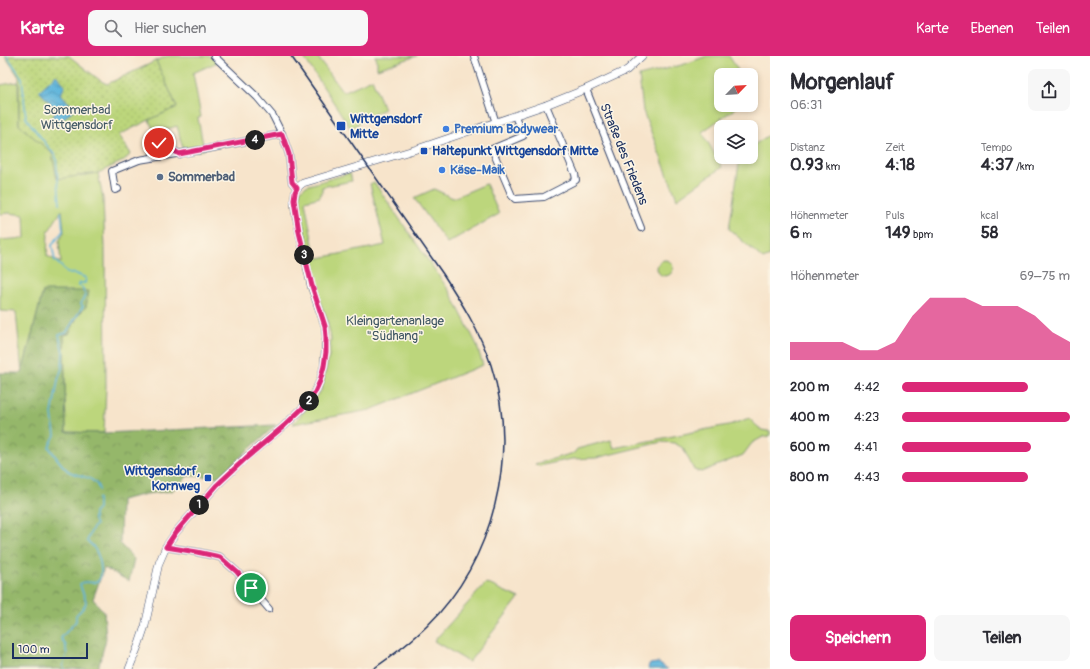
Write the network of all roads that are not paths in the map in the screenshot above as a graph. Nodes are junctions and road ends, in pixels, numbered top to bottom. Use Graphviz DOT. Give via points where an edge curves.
graph roads {
  1 [pos="214,56"];
  2 [pos="474,56"];
  3 [pos="642,56"];
  4 [pos="586,89"];
  5 [pos="546,105"];
  6 [pos="515,116"];
  7 [pos="496,123"];
  8 [pos="282,134"];
  9 [pos="179,154"];
  10 [pos="154,157"];
  11 [pos="297,188"];
  12 [pos="118,189"];
  13 [pos="642,228"];
  14 [pos="166,547"];
  15 [pos="269,609"];
  16 [pos="129,669"];
  1 -- 8 [label="street" via="258,97 273,116"];
  2 -- 7 [label="street"];
  3 -- 4 [label="street" via="627,70"];
  4 -- 5 [label="street"];
  4 -- 13 [label="street, Straße des Friedens"];
  5 -- 6 [label="street"];
  5 -- 6 [label="street" via="576,180 544,197 515,199 492,149 522,136"];
  6 -- 7 [label="street"];
  7 -- 11 [label="street" via="303,183"];
  8 -- 9 [label="street"];
  8 -- 11 [label="street" via="289,154 292,182"];
  9 -- 10 [label="street"];
  9 -- 10 [label="street" via="157,143 152,147"];
  10 -- 12 [label="street" via="112,171 114,190"];
  11 -- 14 [label="street" via="294,200 299,232 325,326 326,352 320,381 309,402 217,485"];
  14 -- 15 [label="street" via="220,557 237,572"];
  14 -- 16 [label="street" via="159,563 145,626"];
}
